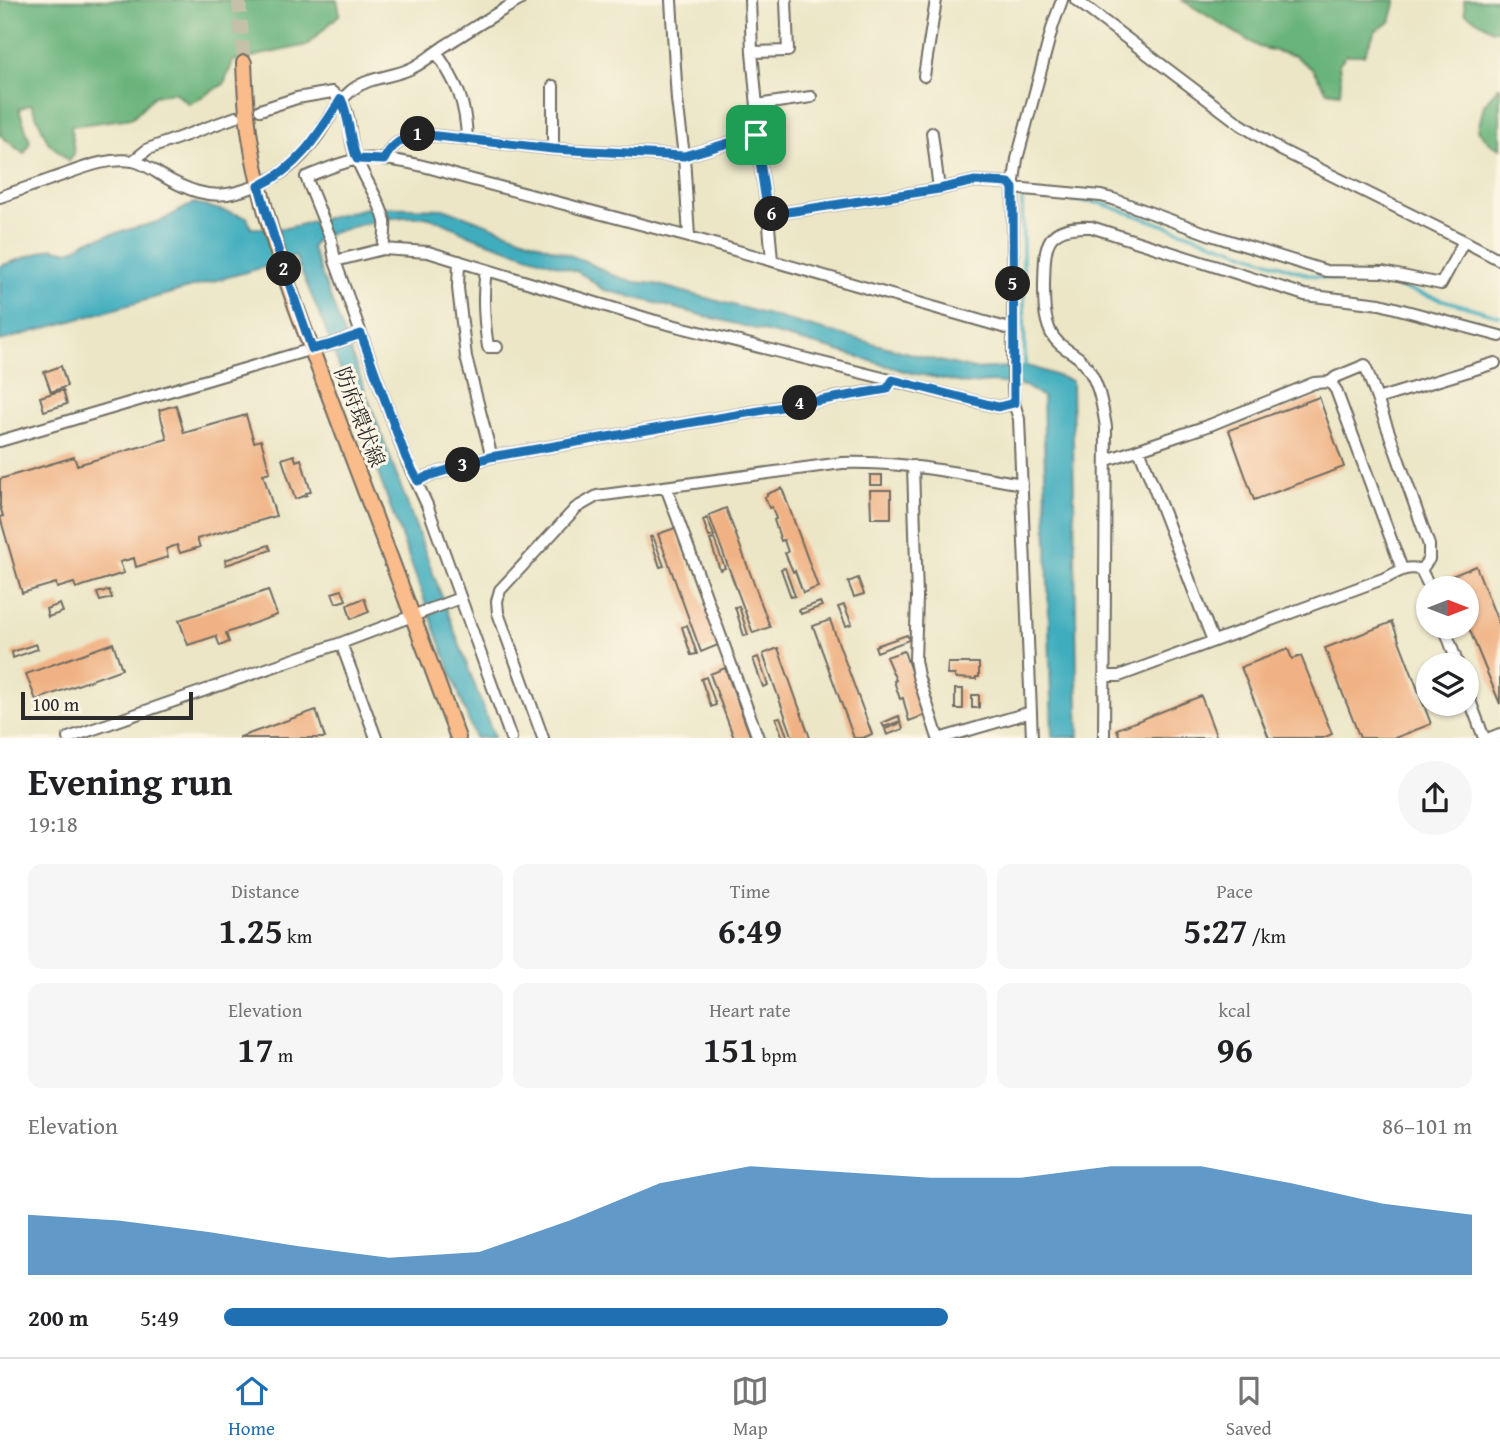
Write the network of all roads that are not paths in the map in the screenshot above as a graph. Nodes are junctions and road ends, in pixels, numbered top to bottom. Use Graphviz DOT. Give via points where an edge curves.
graph roads {
  1 [pos="520,0"];
  2 [pos="671,0"];
  3 [pos="750,0"];
  4 [pos="786,0"];
  5 [pos="936,0"];
  6 [pos="1062,0"];
  7 [pos="1076,0"];
  8 [pos="436,52"];
  9 [pos="752,52"];
  10 [pos="244,63"];
  11 [pos="924,76"];
  12 [pos="553,86"];
  13 [pos="811,97"];
  14 [pos="341,99"];
  15 [pos="757,105"];
  16 [pos="260,110"];
  17 [pos="236,117"];
  18 [pos="932,134"];
  19 [pos="756,135"];
  20 [pos="467,140"];
  21 [pos="553,149"];
  22 [pos="684,156"];
  23 [pos="357,159"];
  24 [pos="384,160"];
  25 [pos="133,161"];
  26 [pos="259,186"];
  27 [pos="1013,188"];
  28 [pos="939,189"];
  29 [pos="0,197"];
  30 [pos="768,215"];
  31 [pos="689,237"];
  32 [pos="1464,240"];
  33 [pos="383,248"];
  34 [pos="772,260"];
  35 [pos="1500,260"];
  36 [pos="335,261"];
  37 [pos="458,261"];
  38 [pos="486,270"];
  39 [pos="1013,330"];
  40 [pos="359,335"];
  41 [pos="1500,336"];
  42 [pos="496,347"];
  43 [pos="312,349"];
  44 [pos="1495,363"];
  45 [pos="893,380"];
  46 [pos="1330,382"];
  47 [pos="1377,400"];
  48 [pos="1014,403"];
  49 [pos="0,441"];
  50 [pos="1139,449"];
  51 [pos="490,457"];
  52 [pos="1107,460"];
  53 [pos="913,466"];
  54 [pos="418,481"];
  55 [pos="1022,484"];
  56 [pos="666,486"];
  57 [pos="1402,569"];
  58 [pos="1422,570"];
  59 [pos="1425,576"];
  60 [pos="457,599"];
  61 [pos="412,615"];
  62 [pos="1213,641"];
  63 [pos="341,643"];
  64 [pos="1104,676"];
  65 [pos="1031,712"];
  66 [pos="1476,716"];
  67 [pos="1500,734"];
  68 [pos="68,737"];
  69 [pos="376,737"];
  70 [pos="458,737"];
  71 [pos="511,737"];
  72 [pos="544,737"];
  73 [pos="758,737"];
  74 [pos="940,737"];
  75 [pos="1032,737"];
  76 [pos="1104,737"];
  77 [pos="1484,737"];
  78 [pos="1490,737"];
  1 -- 8 [label="street"];
  2 -- 22 [label="street"];
  3 -- 9 [label="street"];
  4 -- 9 [label="street" via="788,51"];
  5 -- 11 [label="street"];
  6 -- 27 [label="street"];
  7 -- 32 [label="street" via="1281,150"];
  8 -- 14 [label="street" via="413,68 373,78"];
  8 -- 20 [label="street" via="458,88"];
  9 -- 15 [label="street"];
  10 -- 26 [label="main road, 防府環状線"];
  12 -- 21 [label="street"];
  13 -- 15 [label="street"];
  14 -- 16 [label="street" via="332,92"];
  14 -- 23 [label="street"];
  14 -- 26 [label="street" via="306,151 287,170"];
  15 -- 19 [label="street"];
  17 -- 25 [label="street" via="148,149"];
  18 -- 28 [label="street"];
  19 -- 22 [label="street"];
  19 -- 30 [label="street"];
  20 -- 21 [label="street"];
  20 -- 24 [label="street" via="410,135 386,153"];
  21 -- 22 [label="street"];
  22 -- 31 [label="street"];
  23 -- 24 [label="street"];
  23 -- 33 [label="street" via="385,224"];
  23 -- 36 [label="street" via="306,177"];
  24 -- 31 [label="street" via="430,167"];
  25 -- 26 [label="street" via="206,195"];
  25 -- 29 [label="street" via="93,164"];
  26 -- 43 [label="main road, 防府環状線"];
  27 -- 28 [label="street" via="1009,183 975,181"];
  27 -- 32 [label="street" via="1114,199 1326,271 1383,272 1441,284"];
  27 -- 39 [label="street"];
  28 -- 30 [label="street"];
  30 -- 34 [label="street"];
  31 -- 34 [label="street"];
  32 -- 35 [label="street"];
  33 -- 36 [label="street"];
  33 -- 37 [label="street" via="428,252"];
  34 -- 39 [label="street"];
  36 -- 40 [label="street"];
  37 -- 38 [label="street"];
  37 -- 51 [label="street" via="466,356"];
  38 -- 42 [label="street" via="483,314 488,347"];
  38 -- 45 [label="street" via="652,320"];
  39 -- 48 [label="street"];
  40 -- 43 [label="street"];
  40 -- 54 [label="street"];
  41 -- 52 [label="street" via="1380,304 1306,295 1091,227 1067,227 1045,249 1044,308 1052,335 1079,358 1096,383 1106,427"];
  43 -- 49 [label="street"];
  43 -- 61 [label="main road, 防府環状線"];
  44 -- 47 [label="street"];
  45 -- 48 [label="street" via="998,407"];
  45 -- 51 [label="street" via="887,389"];
  46 -- 47 [label="street" via="1365,365"];
  46 -- 50 [label="street" via="1314,383"];
  46 -- 57 [label="street"];
  47 -- 58 [label="street" via="1429,545 1429,559"];
  48 -- 55 [label="street"];
  50 -- 52 [label="street"];
  50 -- 62 [label="street"];
  51 -- 54 [label="street"];
  52 -- 64 [label="street"];
  53 -- 55 [label="street"];
  53 -- 56 [label="street" via="842,463"];
  53 -- 74 [label="street" via="918,597 915,660"];
  54 -- 60 [label="street"];
  55 -- 65 [label="street"];
  56 -- 72 [label="street" via="597,496 576,508 500,590 498,613"];
  56 -- 73 [label="street"];
  57 -- 58 [label="street"];
  57 -- 62 [label="street"];
  58 -- 59 [label="street"];
  60 -- 61 [label="street"];
  60 -- 71 [label="street"];
  61 -- 63 [label="street"];
  61 -- 70 [label="main road, 防府環状線"];
  62 -- 64 [label="street" via="1119,676"];
  63 -- 68 [label="street"];
  63 -- 69 [label="street"];
  64 -- 76 [label="street"];
  65 -- 74 [label="street"];
  65 -- 75 [label="street"];
  66 -- 77 [label="street"];
  67 -- 78 [label="street"];
}
